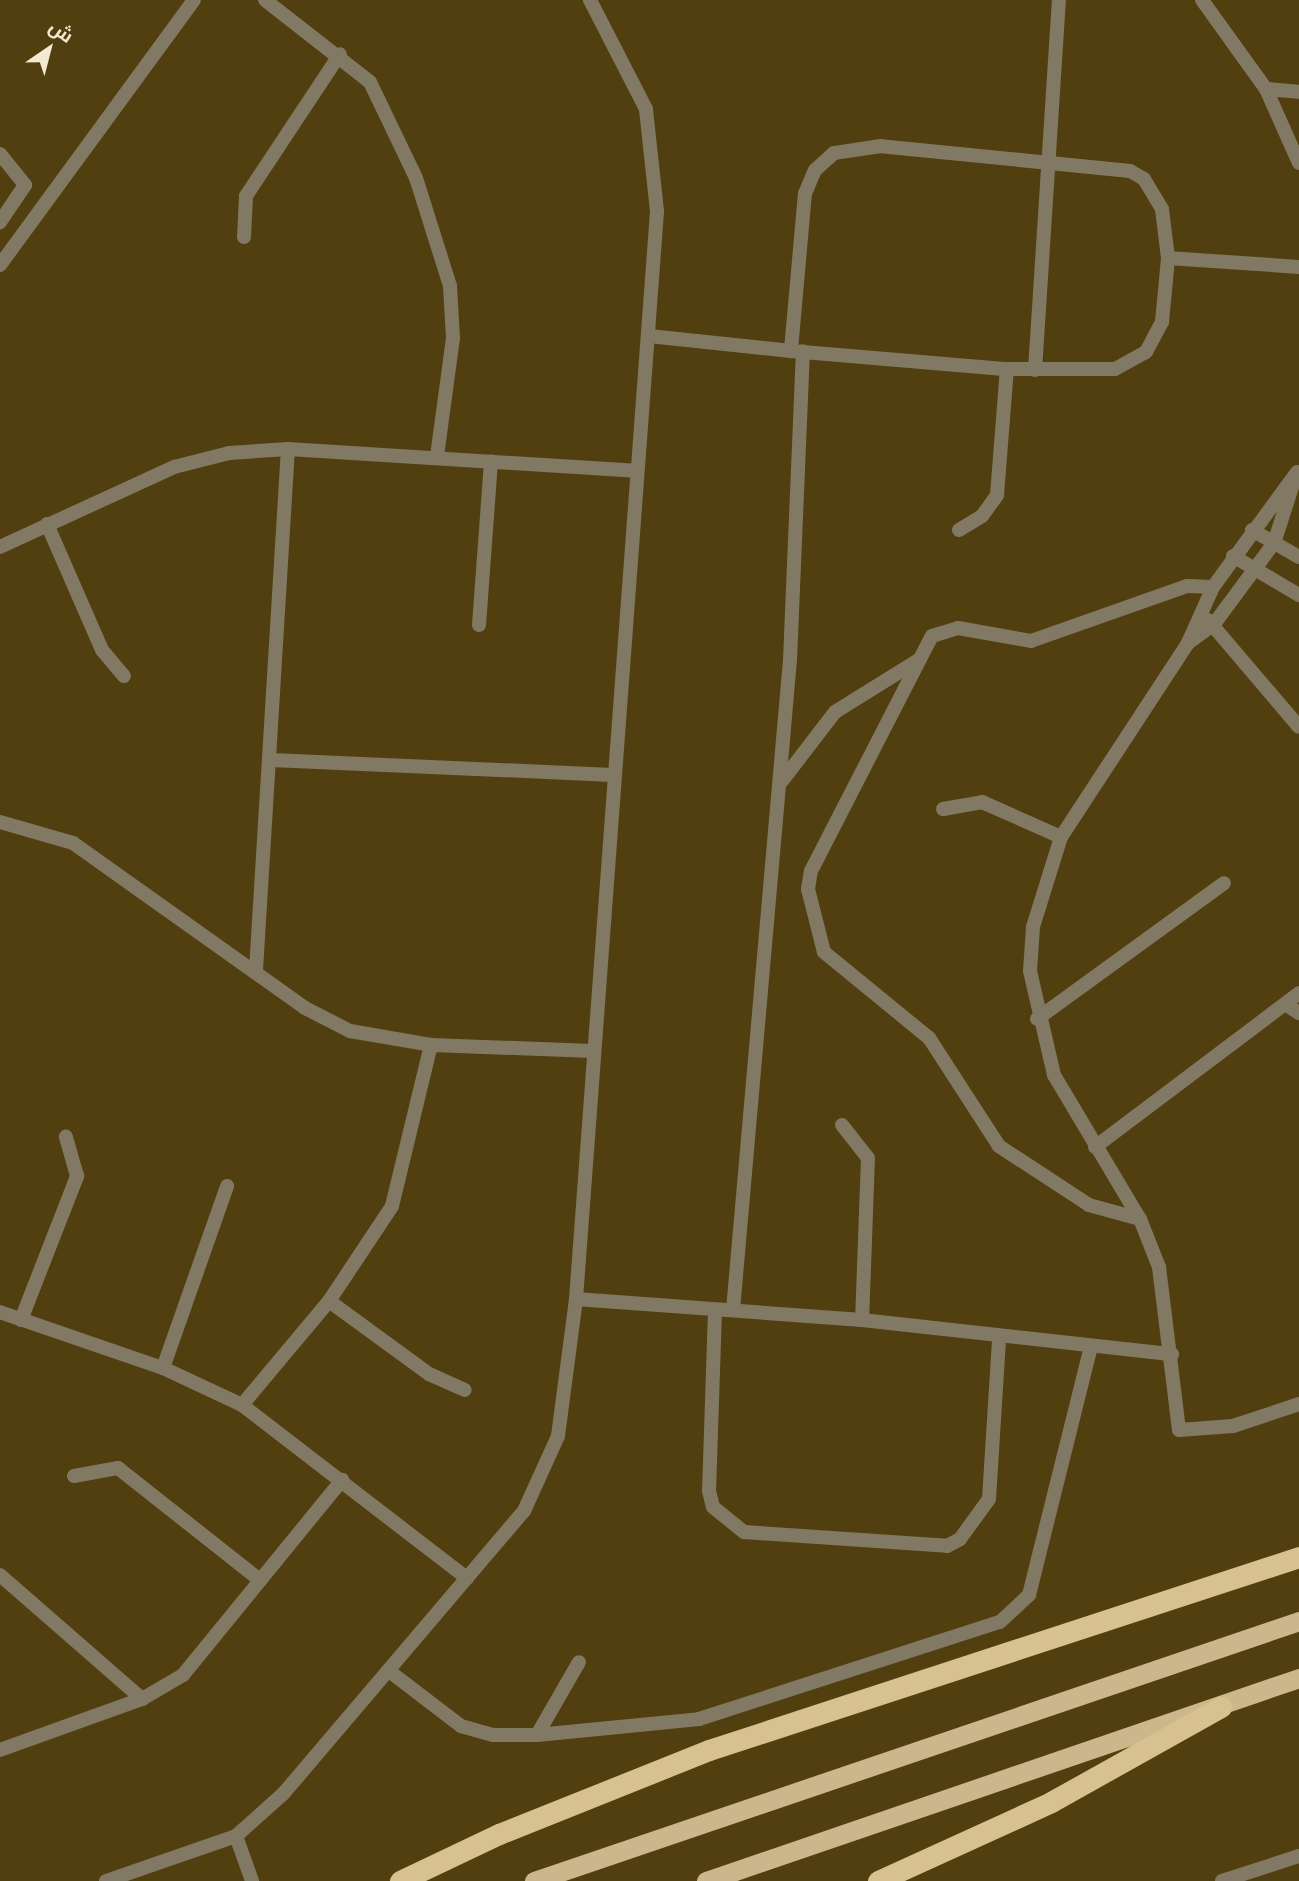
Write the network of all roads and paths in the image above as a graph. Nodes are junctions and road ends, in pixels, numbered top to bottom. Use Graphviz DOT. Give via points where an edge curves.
graph roads {
  1 [pos="194,0"];
  2 [pos="265,0"];
  3 [pos="590,0"];
  4 [pos="1059,0"];
  5 [pos="1202,0"];
  6 [pos="340,54"];
  7 [pos="1266,89"];
  8 [pos="1299,92"];
  9 [pos="0,154"];
  10 [pos="1047,160"];
  11 [pos="1299,163"];
  12 [pos="0,222"];
  13 [pos="244,237"];
  14 [pos="1168,258"];
  15 [pos="0,265"];
  16 [pos="1299,267"];
  17 [pos="649,336"];
  18 [pos="797,351"];
  19 [pos="1007,369"];
  20 [pos="1035,370"];
  21 [pos="288,449"];
  22 [pos="436,457"];
  23 [pos="491,461"];
  24 [pos="1298,468"];
  25 [pos="635,471"];
  26 [pos="47,524"];
  27 [pos="959,530"];
  28 [pos="1252,530"];
  29 [pos="1274,543"];
  30 [pos="0,547"];
  31 [pos="1233,556"];
  32 [pos="1299,557"];
  33 [pos="1255,571"];
  34 [pos="1213,587"];
  35 [pos="1299,595"];
  36 [pos="1198,614"];
  37 [pos="1214,624"];
  38 [pos="479,625"];
  39 [pos="1188,643"];
  40 [pos="917,661"];
  41 [pos="124,676"];
  42 [pos="1299,727"];
  43 [pos="271,761"];
  44 [pos="613,775"];
  45 [pos="781,782"];
  46 [pos="943,808"];
  47 [pos="0,822"];
  48 [pos="1061,837"];
  49 [pos="1224,883"];
  50 [pos="256,970"];
  51 [pos="1299,993"];
  52 [pos="1285,1004"];
  53 [pos="1299,1013"];
  54 [pos="1037,1019"];
  55 [pos="431,1045"];
  56 [pos="593,1051"];
  57 [pos="842,1125"];
  58 [pos="66,1137"];
  59 [pos="1095,1147"];
  60 [pos="227,1186"];
  61 [pos="1140,1219"];
  62 [pos="576,1299"];
  63 [pos="329,1301"];
  64 [pos="733,1310"];
  65 [pos="715,1311"];
  66 [pos="0,1312"];
  67 [pos="21,1320"];
  68 [pos="862,1320"];
  69 [pos="999,1338"];
  70 [pos="1091,1347"];
  71 [pos="1172,1354"];
  72 [pos="163,1368"];
  73 [pos="465,1390"];
  74 [pos="242,1405"];
  75 [pos="1299,1405"];
  76 [pos="74,1476"];
  77 [pos="342,1480"];
  78 [pos="1299,1558"];
  79 [pos="0,1575"];
  80 [pos="467,1578"];
  81 [pos="260,1580"];
  82 [pos="1299,1621"];
  83 [pos="579,1662"];
  84 [pos="389,1671"];
  85 [pos="1299,1678"];
  86 [pos="142,1699"];
  87 [pos="1222,1707"];
  88 [pos="537,1735"];
  89 [pos="0,1750"];
  90 [pos="236,1836"];
  91 [pos="1299,1856"];
  92 [pos="106,1881"];
  93 [pos="252,1881"];
  94 [pos="400,1881"];
  95 [pos="534,1881"];
  96 [pos="706,1881"];
  97 [pos="878,1881"];
  98 [pos="1222,1881"];
  1 -- 15 [label="street"];
  2 -- 6 [label="street"];
  3 -- 17 [label="street" via="636,80 652,141 657,211"];
  4 -- 10 [label="street"];
  5 -- 7 [label="street"];
  6 -- 13 [label="street" via="246,196"];
  6 -- 22 [label="street" via="386,109 447,271 453,338"];
  7 -- 8 [label="street"];
  7 -- 11 [label="street"];
  9 -- 12 [label="street" via="25,185"];
  10 -- 14 [label="street" via="1144,178 1162,209"];
  10 -- 18 [label="street" via="881,146 834,153 815,170 804,193"];
  10 -- 20 [label="street"];
  14 -- 16 [label="street"];
  14 -- 20 [label="street" via="1162,323 1146,352 1115,369"];
  17 -- 18 [label="street"];
  17 -- 25 [label="street"];
  18 -- 19 [label="street"];
  18 -- 45 [label="street"];
  19 -- 20 [label="street"];
  19 -- 27 [label="street" via="996,495 982,516"];
  21 -- 22 [label="street"];
  21 -- 26 [label="street" via="229,453 174,467"];
  21 -- 43 [label="street"];
  22 -- 23 [label="street"];
  23 -- 25 [label="street"];
  23 -- 38 [label="street"];
  24 -- 28 [label="street"];
  24 -- 29 [label="street"];
  25 -- 44 [label="street"];
  26 -- 30 [label="street"];
  26 -- 41 [label="street" via="102,650"];
  28 -- 29 [label="street"];
  28 -- 31 [label="street"];
  29 -- 32 [label="street"];
  29 -- 33 [label="street"];
  31 -- 33 [label="street"];
  31 -- 34 [label="street"];
  33 -- 35 [label="street"];
  33 -- 37 [label="street"];
  34 -- 36 [label="street"];
  34 -- 40 [label="street" via="1187,586 1031,641 944,631 932,636"];
  36 -- 37 [label="street"];
  36 -- 39 [label="street"];
  37 -- 39 [label="street"];
  37 -- 42 [label="street"];
  39 -- 48 [label="street"];
  40 -- 45 [label="street" via="835,712"];
  40 -- 61 [label="street" via="811,871 814,932 847,974 929,1038 988,1132 1011,1157 1089,1205"];
  43 -- 44 [label="street"];
  43 -- 50 [label="street"];
  44 -- 56 [label="street"];
  45 -- 64 [label="street"];
  46 -- 48 [label="street" via="982,802"];
  47 -- 50 [label="street" via="73,844"];
  48 -- 54 [label="street" via="1034,927 1030,971"];
  49 -- 54 [label="street"];
  50 -- 55 [label="street" via="338,1027"];
  51 -- 52 [label="street"];
  52 -- 53 [label="street"];
  52 -- 59 [label="street"];
  54 -- 59 [label="street" via="1054,1075"];
  55 -- 56 [label="street"];
  55 -- 63 [label="street" via="402,1184"];
  56 -- 62 [label="street"];
  57 -- 68 [label="street" via="868,1158"];
  58 -- 67 [label="street" via="77,1176"];
  59 -- 61 [label="street"];
  60 -- 72 [label="street"];
  61 -- 71 [label="street" via="1166,1292"];
  62 -- 65 [label="street"];
  62 -- 80 [label="street" via="558,1436 545,1475 524,1511"];
  63 -- 73 [label="street" via="429,1374"];
  63 -- 74 [label="street"];
  64 -- 65 [label="street"];
  64 -- 68 [label="street"];
  65 -- 69 [label="street" via="709,1491 713,1507 744,1532 947,1546 960,1539 989,1499"];
  66 -- 67 [label="street"];
  67 -- 72 [label="street"];
  68 -- 69 [label="street"];
  69 -- 70 [label="street"];
  70 -- 71 [label="street"];
  70 -- 88 [label="street" via="1029,1595 1012,1615 699,1718"];
  71 -- 75 [label="street" via="1175,1423 1185,1434"];
  72 -- 74 [label="street"];
  74 -- 77 [label="street"];
  76 -- 81 [label="street" via="118,1468"];
  77 -- 80 [label="street"];
  77 -- 81 [label="street"];
  78 -- 94 [label="highway" via="709,1750 499,1834"];
  79 -- 86 [label="street"];
  80 -- 84 [label="street"];
  81 -- 86 [label="street" via="203,1656"];
  82 -- 95 [label="highway"];
  83 -- 88 [label="street"];
  84 -- 88 [label="street" via="461,1726 493,1735"];
  84 -- 90 [label="street" via="283,1794"];
  85 -- 87 [label="highway"];
  86 -- 89 [label="street"];
  87 -- 96 [label="highway"];
  87 -- 97 [label="highway" via="1051,1802"];
  90 -- 92 [label="street"];
  90 -- 93 [label="street"];
  91 -- 98 [label="street"];
}
